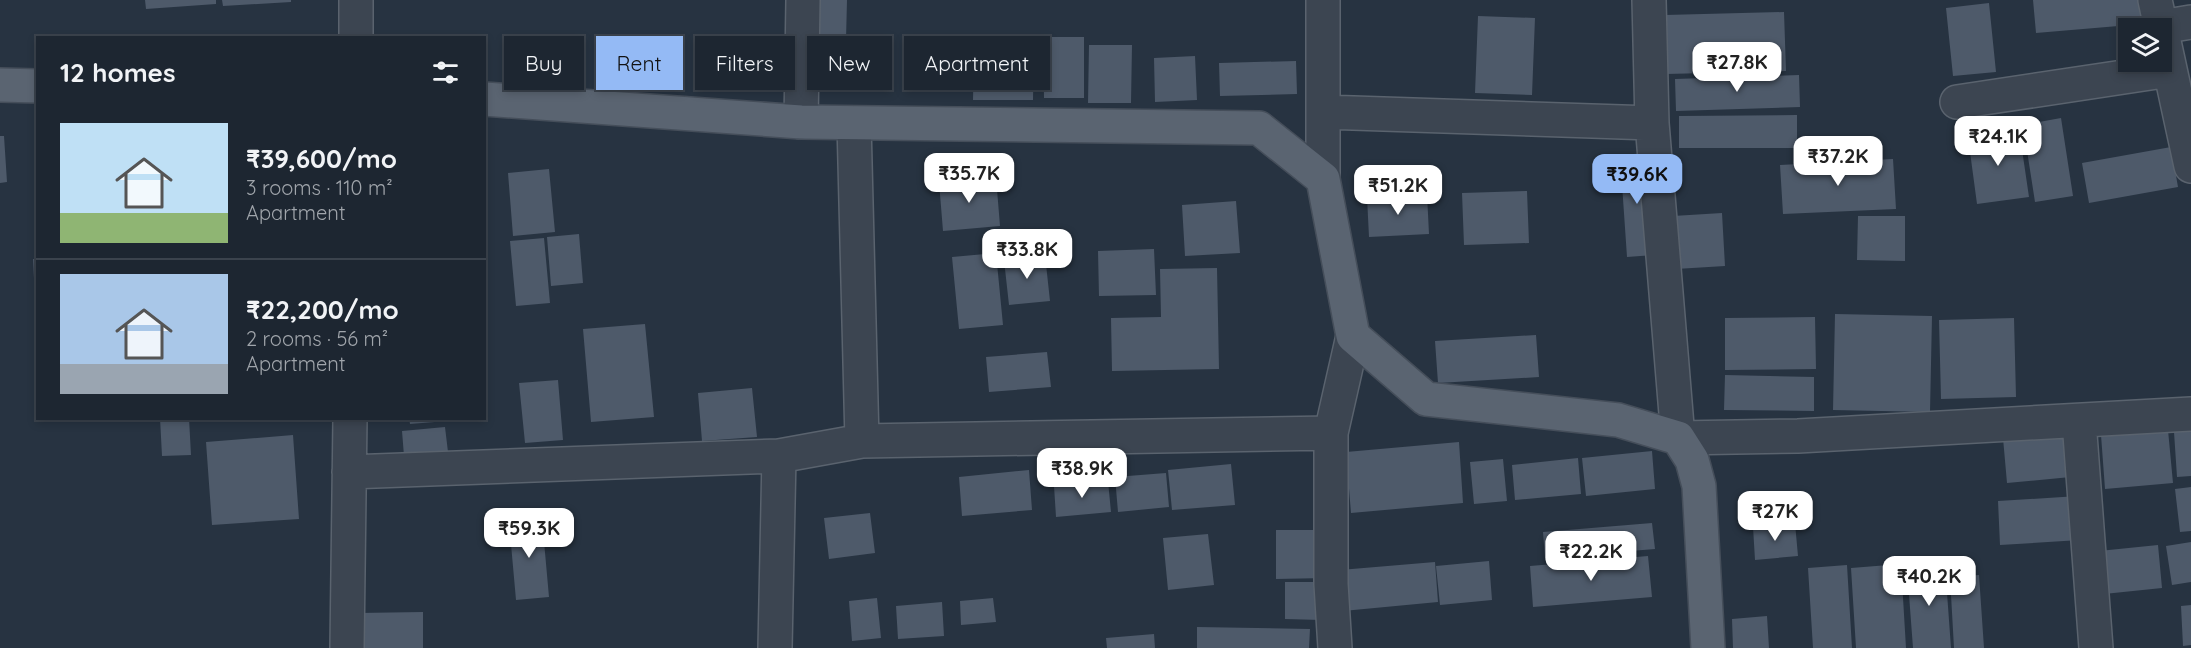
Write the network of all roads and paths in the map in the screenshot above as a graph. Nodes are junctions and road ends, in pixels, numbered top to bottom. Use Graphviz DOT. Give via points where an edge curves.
graph roads {
  1 [pos="356,0"];
  2 [pos="803,0"];
  3 [pos="1323,0"];
  4 [pos="1649,0"];
  5 [pos="356,36"];
  6 [pos="2157,72"];
  7 [pos="2170,72"];
  8 [pos="0,85"];
  9 [pos="36,86"];
  10 [pos="486,99"];
  11 [pos="1958,102"];
  12 [pos="1323,112"];
  13 [pos="801,122"];
  14 [pos="854,123"];
  15 [pos="1652,123"];
  16 [pos="2191,166"];
  17 [pos="1323,179"];
  18 [pos="1353,336"];
  19 [pos="2191,414"];
  20 [pos="350,420"];
  21 [pos="2079,421"];
  22 [pos="1331,433"];
  23 [pos="1678,438"];
  24 [pos="862,441"];
  25 [pos="779,456"];
  26 [pos="349,472"];
  27 [pos="346,648"];
  28 [pos="776,648"];
  29 [pos="1335,648"];
  30 [pos="1689,648"];
  31 [pos="1708,648"];
  32 [pos="2096,648"];
  1 -- 5 [label="street"];
  2 -- 13 [label="street"];
  3 -- 12 [label="street"];
  4 -- 15 [label="street"];
  6 -- 11 [label="street"];
  7 -- 16 [label="street"];
  8 -- 9 [label="main road"];
  10 -- 13 [label="main road"];
  12 -- 15 [label="street"];
  12 -- 17 [label="street"];
  13 -- 14 [label="main road"];
  14 -- 17 [label="main road" via="1259,128"];
  14 -- 24 [label="street"];
  15 -- 23 [label="street"];
  17 -- 18 [label="main road"];
  18 -- 22 [label="street"];
  18 -- 23 [label="main road" via="1426,399 1618,420"];
  19 -- 21 [label="street"];
  20 -- 26 [label="street"];
  21 -- 23 [label="street" via="1798,436"];
  21 -- 32 [label="street"];
  22 -- 24 [label="street"];
  22 -- 29 [label="street"];
  23 -- 30 [label="main road"];
  23 -- 31 [label="main road" via="1692,460 1700,486"];
  24 -- 25 [label="street"];
  25 -- 26 [label="street"];
  25 -- 28 [label="street"];
  26 -- 27 [label="street"];
}
